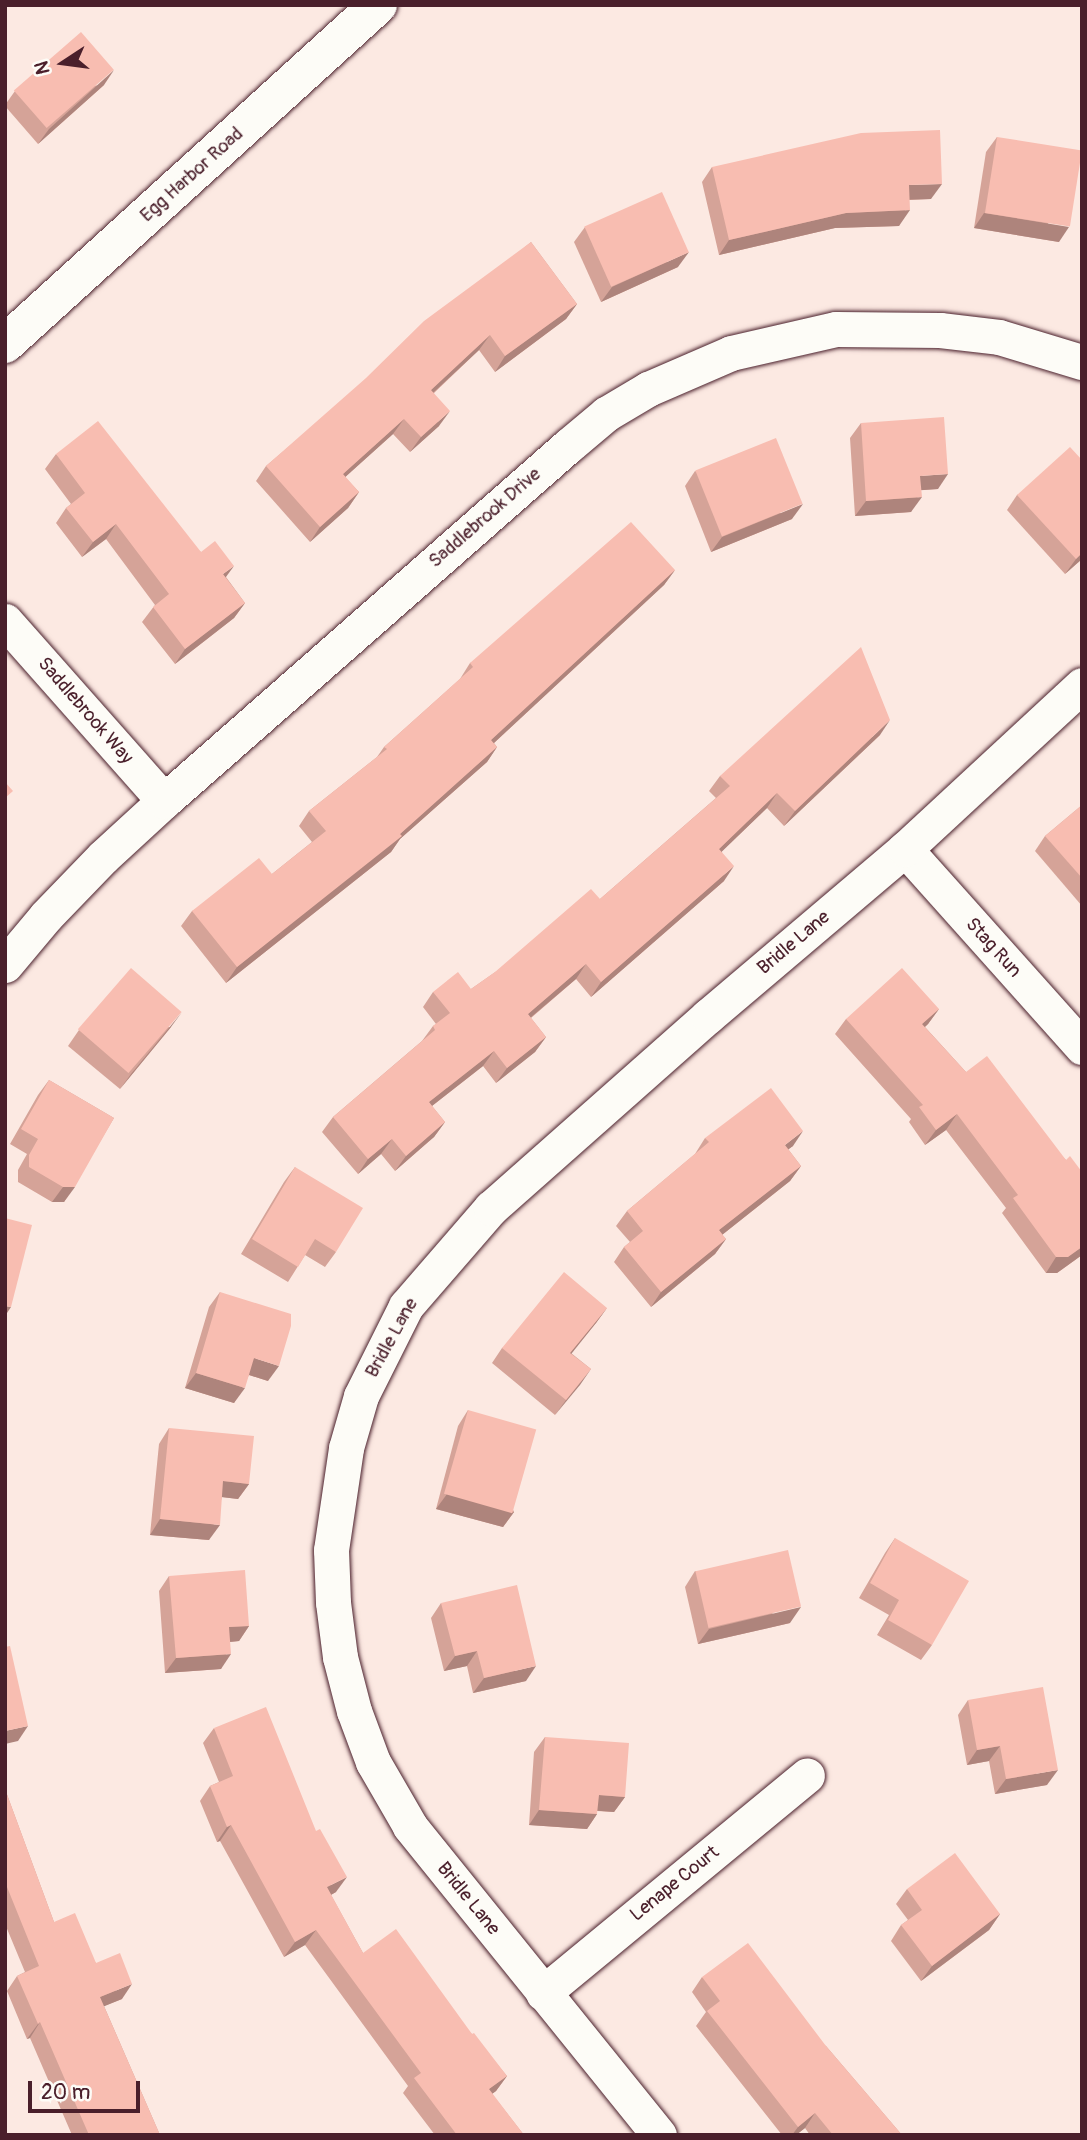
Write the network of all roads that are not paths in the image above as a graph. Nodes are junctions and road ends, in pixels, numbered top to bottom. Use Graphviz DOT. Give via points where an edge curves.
graph roads {
  1 [pos="378,5"];
  2 [pos="5,344"];
  3 [pos="1082,362"];
  4 [pos="5,621"];
  5 [pos="1082,685"];
  6 [pos="164,801"];
  7 [pos="905,849"];
  8 [pos="5,965"];
  9 [pos="1082,1046"];
  10 [pos="807,1776"];
  11 [pos="543,1993"];
  12 [pos="659,2135"];
  1 -- 2 [label="main road, Egg Harbor Road"];
  3 -- 6 [label="street, Saddlebrook Drive" via="999,337 940,330 836,329 731,353 648,389 606,414 568,446"];
  4 -- 6 [label="street, Saddlebrook Way"];
  5 -- 7 [label="street, Bridle Lane"];
  6 -- 8 [label="street, Saddlebrook Drive" via="103,857"];
  7 -- 9 [label="street, Stag Run"];
  7 -- 11 [label="street, Bridle Lane" via="491,1208 407,1306 360,1396 341,1472 331,1550 340,1657 354,1711 373,1762 410,1826"];
  10 -- 11 [label="street, Lenape Court"];
  11 -- 12 [label="street, Bridle Lane"];
}
